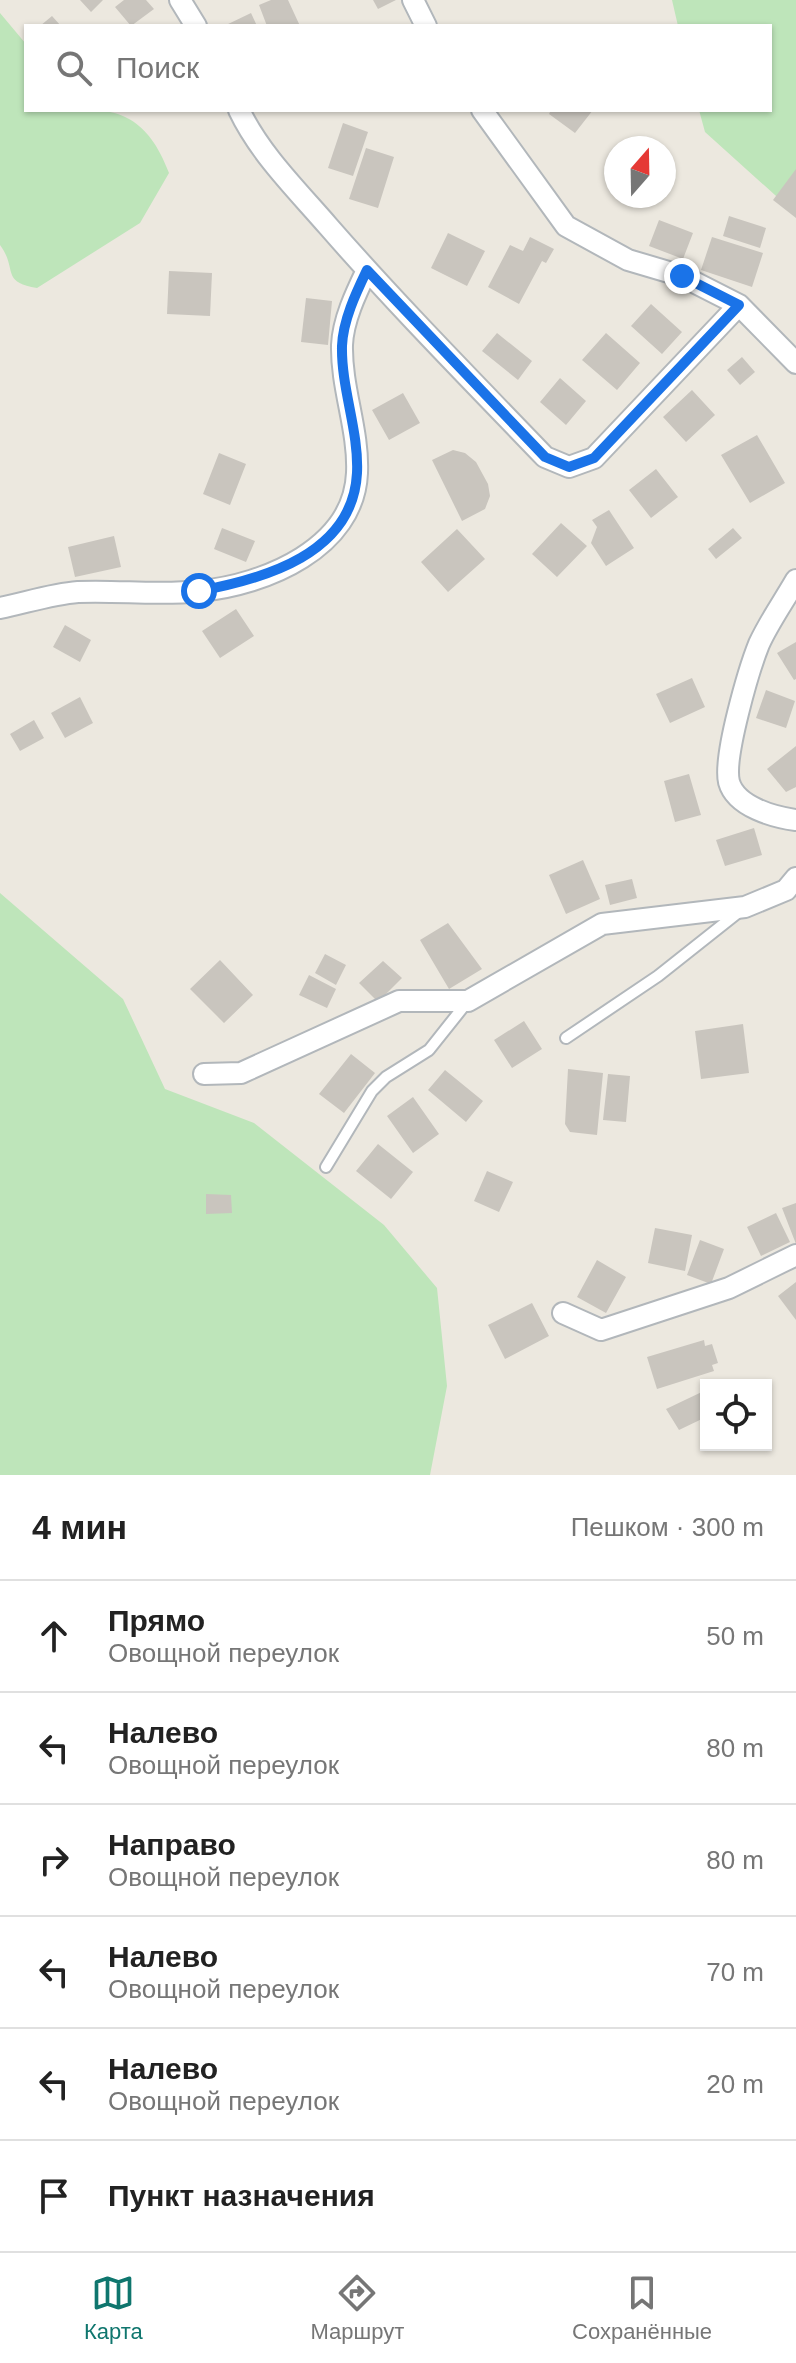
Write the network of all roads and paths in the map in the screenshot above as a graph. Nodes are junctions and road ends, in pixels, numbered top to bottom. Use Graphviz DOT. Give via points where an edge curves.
graph roads {
  1 [pos="180,0"];
  2 [pos="413,0"];
  3 [pos="195,24"];
  4 [pos="425,24"];
  5 [pos="240,112"];
  6 [pos="483,112"];
  7 [pos="367,270"];
  8 [pos="739,305"];
  9 [pos="796,363"];
  10 [pos="796,580"];
  11 [pos="0,608"];
  12 [pos="796,820"];
  13 [pos="796,878"];
  14 [pos="745,907"];
  15 [pos="468,1001"];
  16 [pos="566,1038"];
  17 [pos="204,1074"];
  18 [pos="326,1167"];
  19 [pos="796,1255"];
  20 [pos="563,1313"];
  1 -- 3 [label="street"];
  2 -- 4 [label="street"];
  5 -- 7 [label="street" via="281,172"];
  6 -- 8 [label="street" via="566,226 628,260 682,276"];
  7 -- 8 [label="street" via="545,457 569,467 594,458"];
  7 -- 11 [label="street" via="342,347 357,462 354,494 339,526 313,553 246,582 199,591 73,592"];
  8 -- 9 [label="street"];
  10 -- 12 [label="street" via="759,644 728,764 729,784 740,797 757,809"];
  13 -- 14 [label="street" via="786,890"];
  14 -- 15 [label="street" via="602,924"];
  14 -- 16 [label="lane" via="658,976"];
  15 -- 17 [label="street" via="399,1001 241,1073"];
  15 -- 18 [label="lane" via="429,1050 372,1091"];
  19 -- 20 [label="street" via="729,1288 601,1330"];
}
